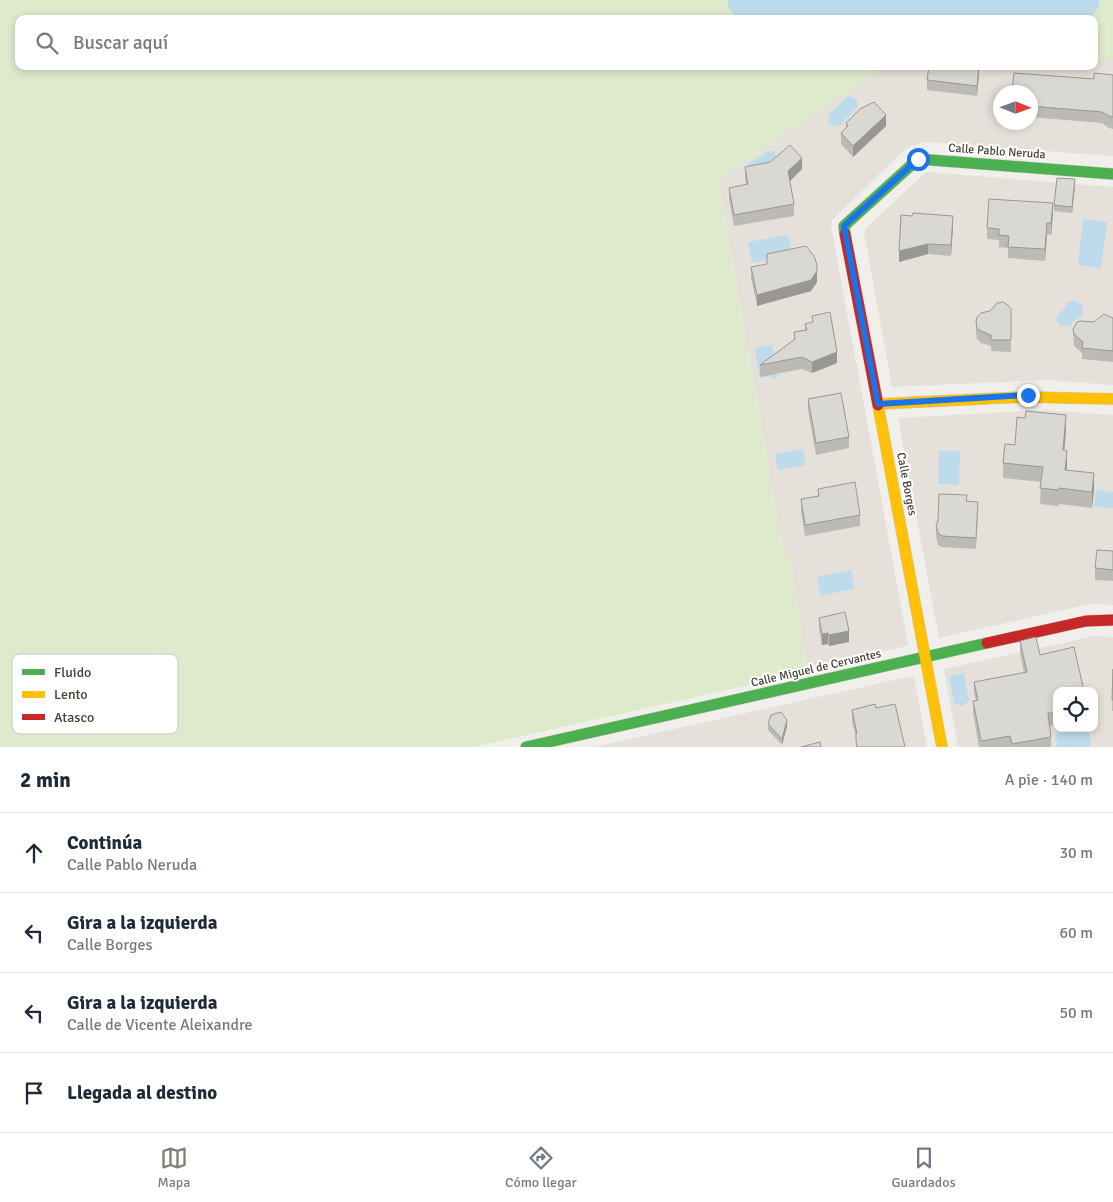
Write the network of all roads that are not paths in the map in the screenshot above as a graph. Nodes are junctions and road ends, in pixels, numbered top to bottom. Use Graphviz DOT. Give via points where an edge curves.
graph roads {
  1 [pos="1113,174"];
  2 [pos="844,226"];
  3 [pos="1113,399"];
  4 [pos="878,404"];
  5 [pos="1113,620"];
  6 [pos="926,657"];
  7 [pos="526,747"];
  8 [pos="942,747"];
  1 -- 2 [label="street, Calle Pablo Neruda" via="918,159"];
  2 -- 4 [label="street, Calle Borges"];
  3 -- 4 [label="street" via="1028,395"];
  4 -- 6 [label="street, Calle Borges"];
  5 -- 6 [label="street, Calle Miguel de Cervantes" via="1086,621"];
  6 -- 7 [label="street, Calle Miguel de Cervantes"];
  6 -- 8 [label="street, Calle Borges"];
}
